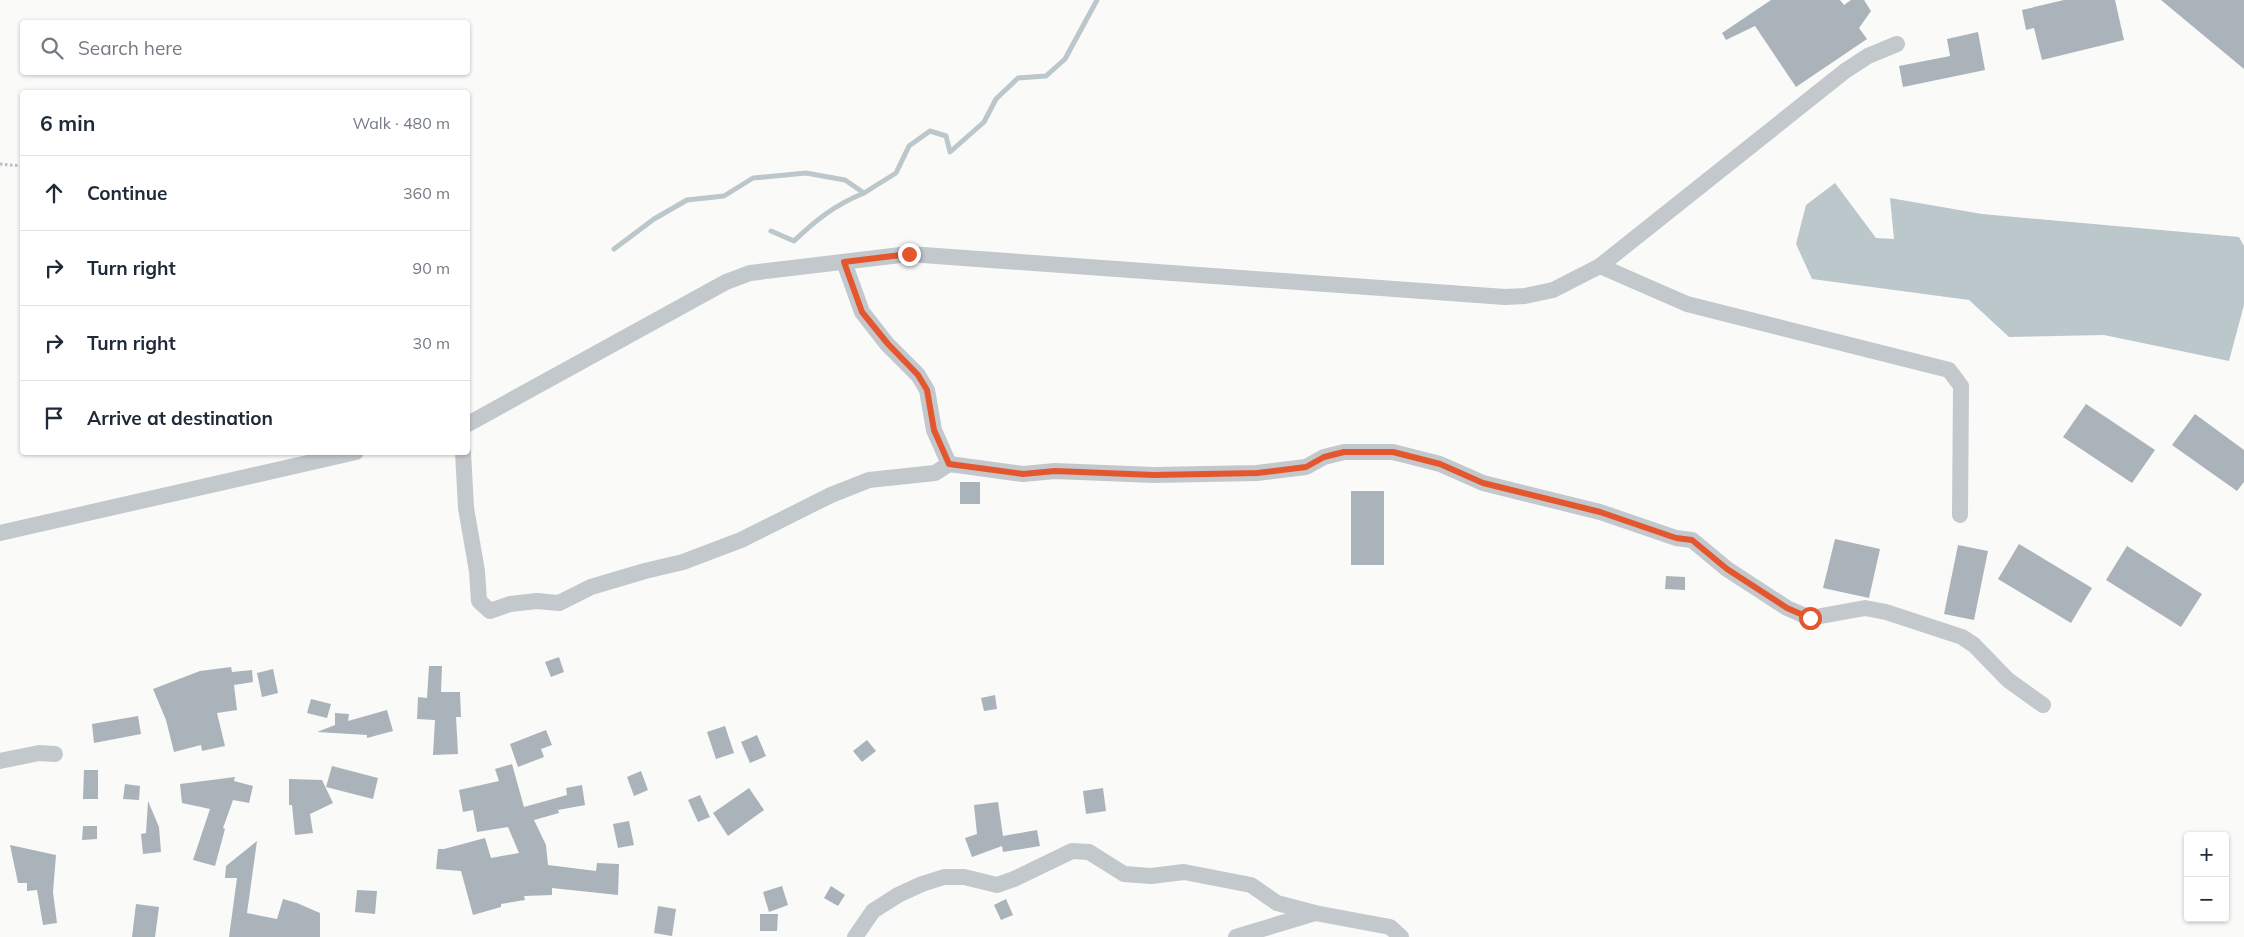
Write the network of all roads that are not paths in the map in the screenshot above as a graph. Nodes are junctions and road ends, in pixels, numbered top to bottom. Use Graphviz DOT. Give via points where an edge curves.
graph roads {
  1 [pos="1897,44"];
  2 [pos="844,262"];
  3 [pos="1600,266"];
  4 [pos="470,423"];
  5 [pos="343,455"];
  6 [pos="463,455"];
  7 [pos="949,464"];
  8 [pos="1960,515"];
  9 [pos="0,533"];
  10 [pos="2044,705"];
  11 [pos="54,754"];
  12 [pos="0,761"];
  13 [pos="1315,913"];
  14 [pos="855,937"];
  15 [pos="1236,937"];
  16 [pos="1401,937"];
  1 -- 3 [label="street" via="1868,56 1846,71"];
  2 -- 3 [label="street" via="909,254 1505,297 1552,290"];
  2 -- 4 [label="street" via="750,273 726,282"];
  2 -- 7 [label="street" via="862,312 918,375 927,390 934,430"];
  3 -- 8 [label="street" via="1688,304 1949,370 1961,386"];
  5 -- 9 [label="street"];
  6 -- 7 [label="street" via="466,508 479,601 490,611 510,604 559,603 591,587 683,562 741,540 831,495 869,480 935,473"];
  7 -- 10 [label="street" via="1023,474 1055,471 1154,475 1257,473 1306,467 1324,457 1344,452 1393,452 1440,464 1483,483 1600,512 1676,538 1692,540 1727,569 1787,608 1810,618 1865,608 1962,636 2008,680"];
  11 -- 12 [label="street" via="39,753"];
  13 -- 14 [label="street" via="1277,903 1251,885 1184,872 1151,876 1124,874 1088,852 1072,850 997,885 964,877 944,877 922,884 874,911"];
  13 -- 15 [label="street"];
  13 -- 16 [label="street" via="1390,927"];
}
